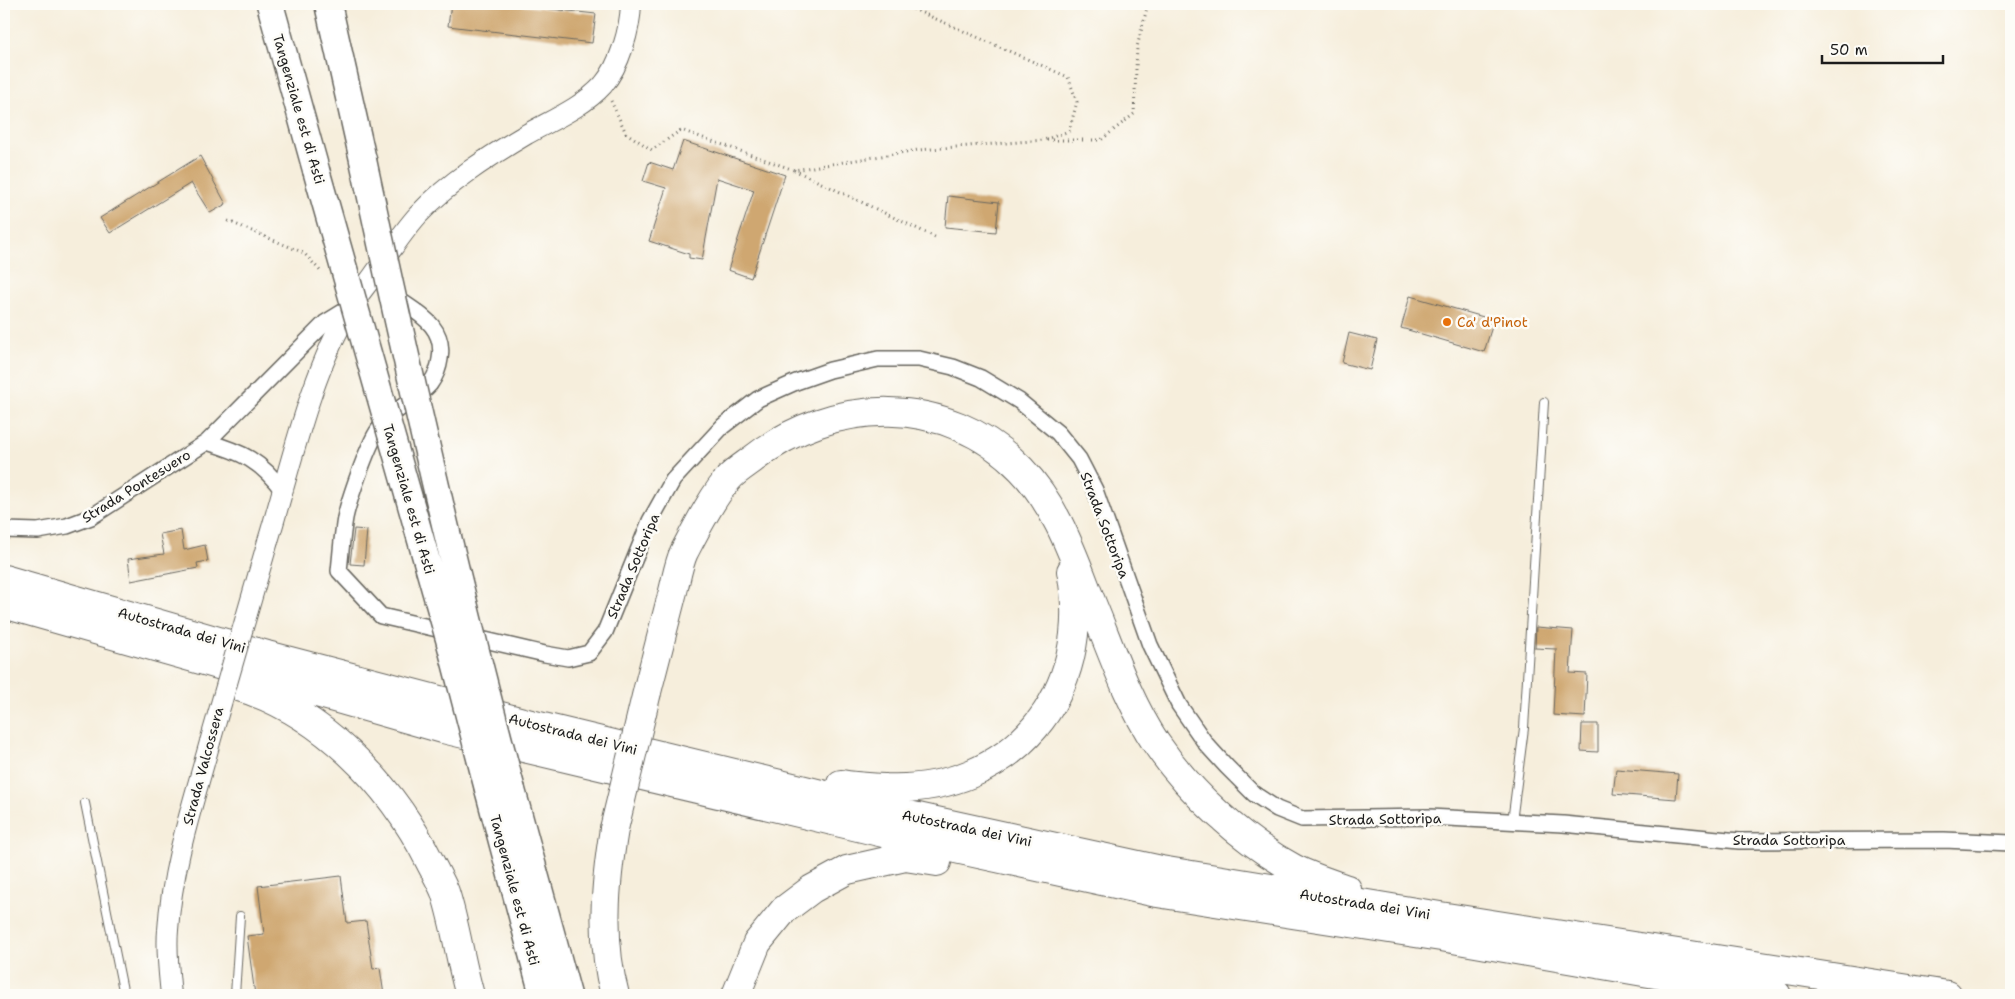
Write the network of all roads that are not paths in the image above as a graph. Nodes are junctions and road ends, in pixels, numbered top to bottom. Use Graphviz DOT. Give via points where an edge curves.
graph roads {
  1 [pos="270,4"];
  2 [pos="328,4"];
  3 [pos="631,4"];
  4 [pos="373,276"];
  5 [pos="351,307"];
  6 [pos="1544,402"];
  7 [pos="207,442"];
  8 [pos="283,491"];
  9 [pos="4,530"];
  10 [pos="1063,530"];
  11 [pos="4,579"];
  12 [pos="4,604"];
  13 [pos="4,616"];
  14 [pos="531,724"];
  15 [pos="500,790"];
  16 [pos="85,803"];
  17 [pos="1512,822"];
  18 [pos="2011,843"];
  19 [pos="1157,893"];
  20 [pos="240,916"];
  21 [pos="1912,989"];
  22 [pos="124,995"];
  23 [pos="171,995"];
  24 [pos="235,995"];
  25 [pos="470,995"];
  26 [pos="543,995"];
  27 [pos="568,995"];
  28 [pos="615,995"];
  29 [pos="736,995"];
  30 [pos="1777,995"];
  31 [pos="1948,995"];
  1 -- 15 [label="highway, Tangenziale est di Asti, bridge" via="449,639"];
  2 -- 15 [label="highway, Tangenziale est di Asti, bridge" via="419,419 472,641"];
  3 -- 4 [label="street, Strada Valcossera" via="621,49 603,84 587,98 492,155 455,182 419,214"];
  4 -- 5 [label="street, Strada Valcossera"];
  4 -- 17 [label="street, Strada Sottoripa" via="386,291 425,316 436,330 441,347 439,367 430,384 388,417 376,432 345,516 339,571 382,616 545,654 568,658 589,653 606,632 650,521 673,480 722,426 758,399 813,376 878,359 919,359 954,367 981,378 1019,401 1058,433 1079,460 1095,490 1150,645 1179,705 1206,744 1254,794 1302,819 1429,817"];
  5 -- 7 [label="street, Strada Pontesuero" via="325,323"];
  5 -- 8 [label="street, Strada Valcossera" via="322,370"];
  6 -- 17 [label="lane" via="1524,728"];
  7 -- 8 [label="street" via="255,460"];
  7 -- 9 [label="street, Strada Pontesuero" via="91,516 67,526 38,531"];
  8 -- 23 [label="street, Strada Valcossera, bridge" via="177,863 167,932"];
  10 -- 14 [label="highway" via="1074,584 1074,634 1066,675 1047,713 1020,744 982,771 948,782 905,789 853,787 574,720"];
  10 -- 21 [label="highway" via="1121,677 1155,742 1189,785 1227,820 1297,870 1346,889 1775,959"];
  10 -- 28 [label="highway, bridge" via="1045,499 1020,468 982,438 944,420 903,411 860,412 810,424 771,445 730,477 682,556 614,829 606,877 606,926"];
  11 -- 14 [label="highway, Autostrada dei Vini" via="267,655"];
  12 -- 19 [label="highway, Autostrada dei Vini" via="443,728 896,836"];
  13 -- 25 [label="highway" via="12,621 245,688 285,707 325,732 394,802 420,843 444,890"];
  14 -- 21 [label="highway, Autostrada dei Vini" via="900,813 1161,870"];
  15 -- 26 [label="highway, Tangenziale est di Asti"];
  15 -- 27 [label="highway, Tangenziale est di Asti"];
  16 -- 22 [label="lane"];
  17 -- 18 [label="street, Strada Sottoripa" via="1740,841 1944,840"];
  19 -- 29 [label="highway" via="1029,878 905,857 847,870 812,889 784,910 757,943"];
  19 -- 30 [label="highway, Autostrada dei Vini" via="1442,937"];
  20 -- 24 [label="lane"];
  21 -- 31 [label="highway, Autostrada dei Vini"];
}
